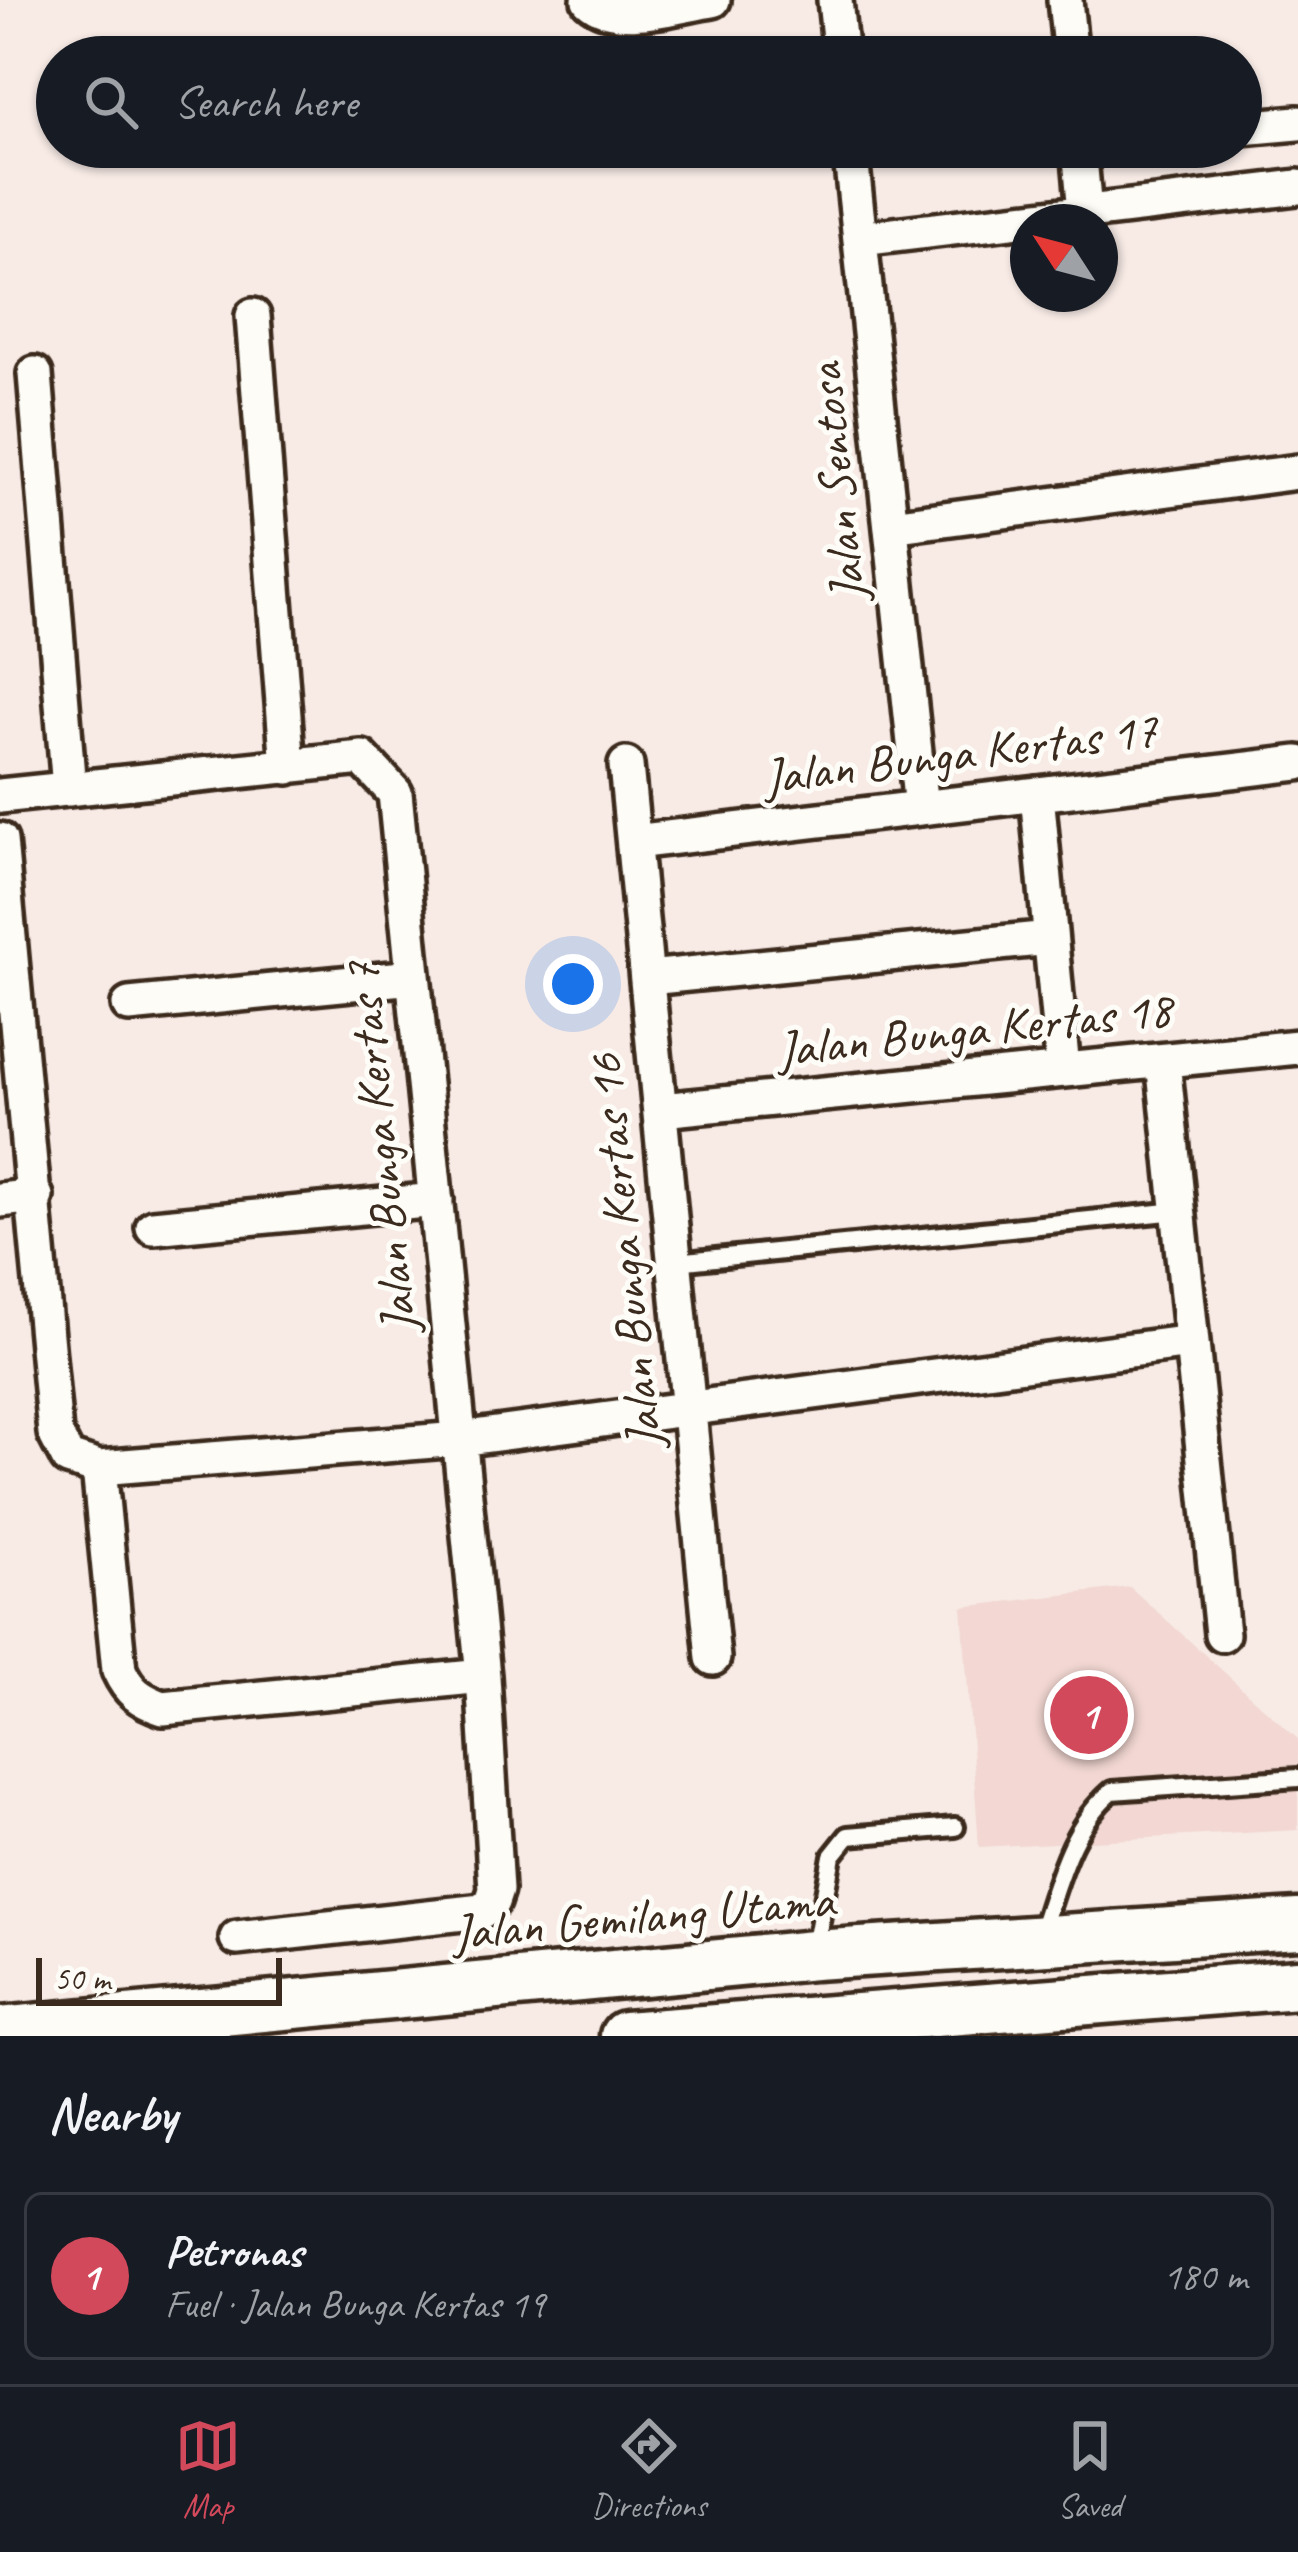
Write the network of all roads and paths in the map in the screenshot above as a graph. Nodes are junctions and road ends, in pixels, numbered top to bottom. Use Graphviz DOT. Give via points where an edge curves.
graph roads {
  1 [pos="589,0"];
  2 [pos="713,0"];
  3 [pos="835,0"];
  4 [pos="1065,0"];
  5 [pos="839,36"];
  6 [pos="1069,36"];
  7 [pos="1298,123"];
  8 [pos="1262,126"];
  9 [pos="852,168"];
  10 [pos="1081,168"];
  11 [pos="1298,187"];
  12 [pos="1084,204"];
  13 [pos="1118,208"];
  14 [pos="1010,221"];
  15 [pos="860,239"];
  16 [pos="253,316"];
  17 [pos="35,374"];
  18 [pos="1298,472"];
  19 [pos="891,526"];
  20 [pos="1298,763"];
  21 [pos="626,765"];
  22 [pos="288,767"];
  23 [pos="69,789"];
  24 [pos="1037,794"];
  25 [pos="0,796"];
  26 [pos="921,808"];
  27 [pos="0,840"];
  28 [pos="634,842"];
  29 [pos="1,857"];
  30 [pos="1050,938"];
  31 [pos="7,973"];
  32 [pos="413,977"];
  33 [pos="648,978"];
  34 [pos="129,1005"];
  35 [pos="1298,1047"];
  36 [pos="1162,1061"];
  37 [pos="1063,1070"];
  38 [pos="661,1110"];
  39 [pos="36,1196"];
  40 [pos="0,1200"];
  41 [pos="436,1200"];
  42 [pos="1178,1211"];
  43 [pos="152,1227"];
  44 [pos="676,1262"];
  45 [pos="1190,1342"];
  46 [pos="690,1408"];
  47 [pos="459,1439"];
  48 [pos="99,1468"];
  49 [pos="1222,1634"];
  50 [pos="713,1658"];
  51 [pos="483,1676"];
  52 [pos="1298,1778"];
  53 [pos="956,1827"];
  54 [pos="1298,1924"];
  55 [pos="237,1938"];
  56 [pos="1038,1940"];
  57 [pos="814,1954"];
  58 [pos="1298,1984"];
  59 [pos="0,2032"];
  60 [pos="626,2036"];
  1 -- 2 [label="street" via="623,13"];
  3 -- 5 [label="street"];
  4 -- 6 [label="street"];
  7 -- 8 [label="street"];
  9 -- 15 [label="street, Jalan Sentosa"];
  10 -- 12 [label="street"];
  11 -- 13 [label="street"];
  14 -- 15 [label="street"];
  15 -- 19 [label="street, Jalan Sentosa"];
  16 -- 22 [label="street"];
  17 -- 23 [label="street"];
  18 -- 19 [label="street"];
  19 -- 26 [label="street, Jalan Sentosa"];
  20 -- 24 [label="street, Jalan Bunga Kertas 17"];
  21 -- 28 [label="street, Jalan Bunga Kertas 16"];
  22 -- 23 [label="street, Jalan Bunga Kertas 7"];
  22 -- 32 [label="street, Jalan Bunga Kertas 7" via="362,758 395,793"];
  23 -- 25 [label="street, Jalan Bunga Kertas 7"];
  24 -- 26 [label="street, Jalan Bunga Kertas 17"];
  24 -- 30 [label="street"];
  26 -- 28 [label="street, Jalan Bunga Kertas 17"];
  27 -- 29 [label="street"];
  28 -- 33 [label="street, Jalan Bunga Kertas 16"];
  29 -- 31 [label="street"];
  30 -- 33 [label="street"];
  30 -- 37 [label="street"];
  31 -- 39 [label="street"];
  32 -- 34 [label="street"];
  32 -- 41 [label="street, Jalan Bunga Kertas 7"];
  33 -- 38 [label="street, Jalan Bunga Kertas 16"];
  35 -- 36 [label="street, Jalan Bunga Kertas 18"];
  36 -- 37 [label="street, Jalan Bunga Kertas 18"];
  36 -- 42 [label="street"];
  37 -- 38 [label="street, Jalan Bunga Kertas 18"];
  38 -- 44 [label="street, Jalan Bunga Kertas 16"];
  39 -- 40 [label="street"];
  39 -- 48 [label="street" via="56,1433 68,1458"];
  41 -- 43 [label="street"];
  41 -- 47 [label="street, Jalan Bunga Kertas 7"];
  42 -- 44 [label="lane"];
  42 -- 45 [label="street"];
  44 -- 46 [label="street, Jalan Bunga Kertas 16"];
  45 -- 46 [label="street"];
  45 -- 49 [label="street"];
  46 -- 47 [label="street"];
  46 -- 50 [label="street, Jalan Bunga Kertas 16"];
  47 -- 48 [label="street"];
  47 -- 51 [label="street, Jalan Bunga Kertas 7"];
  48 -- 51 [label="street" via="119,1670 141,1700 163,1708"];
  51 -- 55 [label="street, Jalan Bunga Kertas 7" via="492,1902 482,1911"];
  52 -- 56 [label="lane" via="1112,1791 1076,1831"];
  53 -- 57 [label="lane" via="848,1836 832,1856"];
  54 -- 56 [label="main road, Jalan Gemilang Utama"];
  56 -- 57 [label="main road, Jalan Gemilang Utama"];
  57 -- 59 [label="main road, Jalan Gemilang Utama"];
  58 -- 60 [label="main road"];
}
